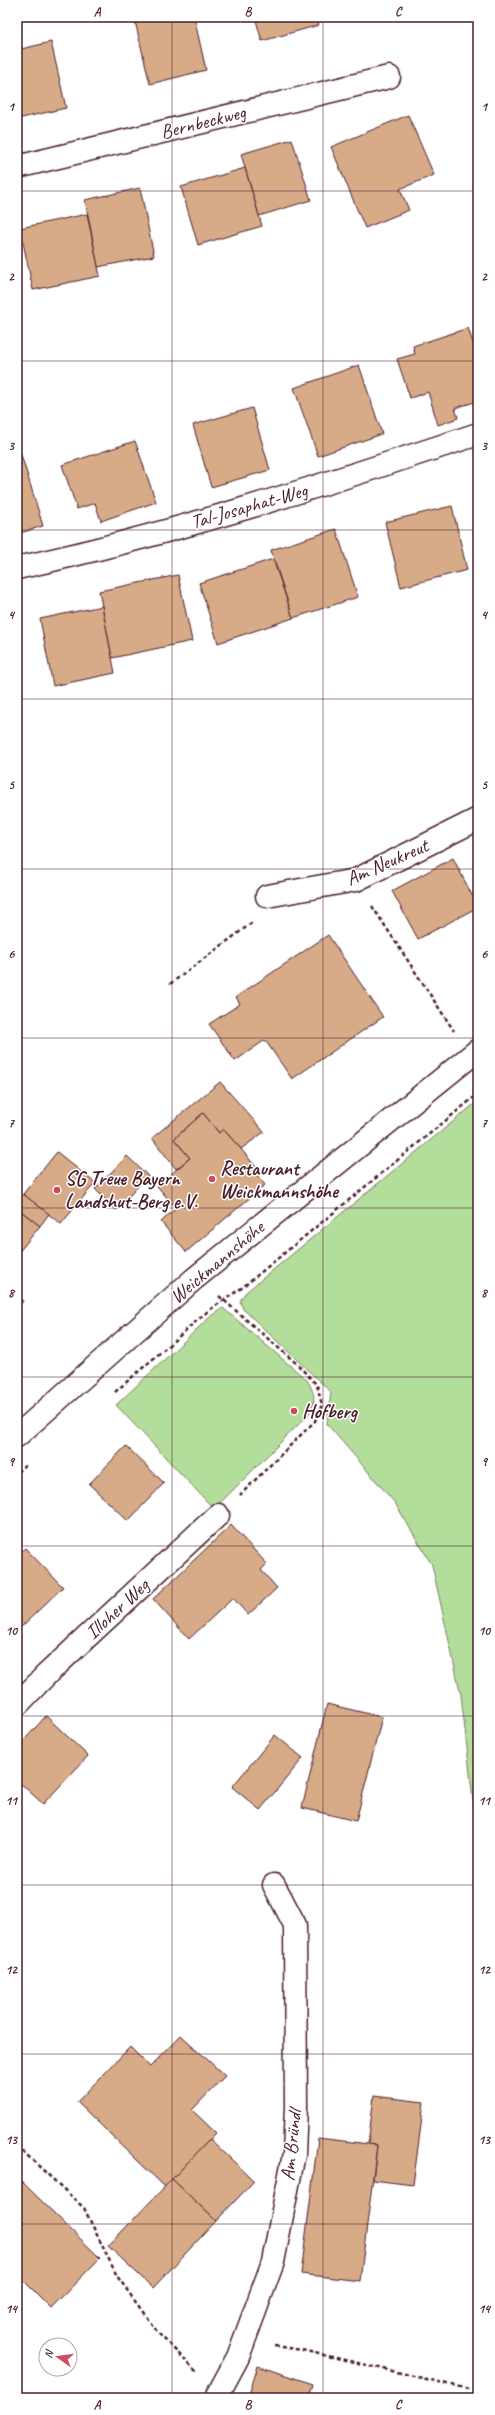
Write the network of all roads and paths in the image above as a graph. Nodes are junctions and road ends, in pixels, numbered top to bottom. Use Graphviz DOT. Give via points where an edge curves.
graph roads {
  1 [pos="390,77"];
  2 [pos="17,167"];
  3 [pos="478,434"];
  4 [pos="17,568"];
  5 [pos="478,819"];
  6 [pos="356,880"];
  7 [pos="267,896"];
  8 [pos="170,984"];
  9 [pos="474,1053"];
  10 [pos="478,1094"];
  11 [pos="194,1279"];
  12 [pos="226,1301"];
  13 [pos="109,1397"];
  14 [pos="17,1436"];
  15 [pos="28,1463"];
  16 [pos="17,1472"];
  17 [pos="218,1515"];
  18 [pos="17,1705"];
  19 [pos="274,1885"];
  20 [pos="17,2146"];
  21 [pos="244,2341"];
  22 [pos="478,2391"];
  23 [pos="217,2396"];
  1 -- 2 [label="street, Bernbeckweg"];
  3 -- 4 [label="street, Tal-Josaphat-Weg" via="291,495 78,555"];
  5 -- 6 [label="street, Am Neukreut"];
  6 -- 7 [label="street, Am Neukreut"];
  6 -- 9 [label="path"];
  7 -- 8 [label="path" via="255,921"];
  9 -- 11 [label="street, Weickmannshöhe"];
  10 -- 12 [label="path"];
  11 -- 12 [label="path"];
  11 -- 14 [label="street, Weickmannshöhe"];
  12 -- 13 [label="path" via="208,1311"];
  12 -- 17 [label="path" via="317,1385 322,1405 315,1421"];
  15 -- 16 [label="path"];
  17 -- 18 [label="street, Illoher Weg"];
  19 -- 21 [label="street, Am Bründl" via="295,1925 294,2154 273,2262"];
  20 -- 23 [label="path" via="84,2208 117,2276 158,2333"];
  21 -- 22 [label="path" via="302,2350"];
  21 -- 23 [label="street, Am Bründl"];
}
